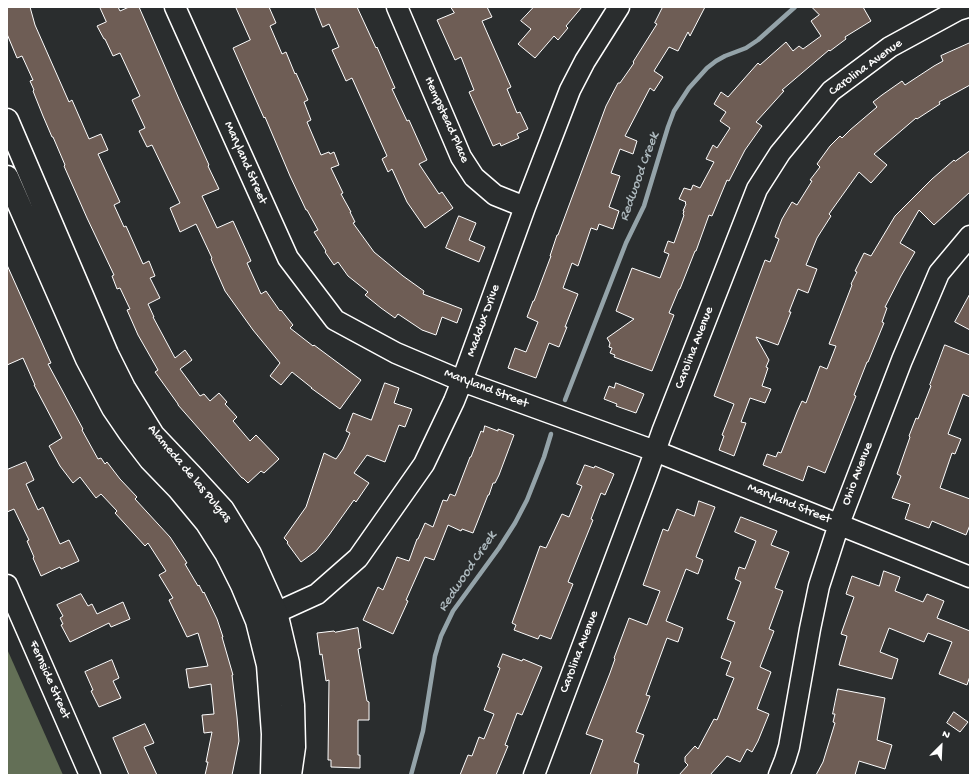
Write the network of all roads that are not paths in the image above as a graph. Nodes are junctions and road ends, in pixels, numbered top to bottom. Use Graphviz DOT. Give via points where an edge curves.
graph roads {
  1 [pos="175,7"];
  2 [pos="397,7"];
  3 [pos="619,7"];
  4 [pos="961,8"];
  5 [pos="7,120"];
  6 [pos="7,177"];
  7 [pos="525,207"];
  8 [pos="970,236"];
  9 [pos="462,381"];
  10 [pos="655,451"];
  11 [pos="839,524"];
  12 [pos="970,578"];
  13 [pos="7,585"];
  14 [pos="267,616"];
  15 [pos="90,775"];
  16 [pos="272,775"];
  17 [pos="290,775"];
  18 [pos="534,775"];
  19 [pos="779,775"];
  1 -- 9 [label="street, Maryland Street" via="288,258 335,320 396,353"];
  2 -- 7 [label="street, Hempstead Place" via="461,157 474,177 495,195"];
  3 -- 7 [label="street, Maddux Drive" via="570,90"];
  4 -- 10 [label="street, Carolina Avenue" via="890,47 831,91 780,153 757,189"];
  5 -- 14 [label="main road, Alameda de las Pulgas" via="124,388 153,435 223,510 250,554"];
  6 -- 14 [label="main road, Alameda de las Pulgas" via="87,359 113,408 150,458 207,523 242,585"];
  7 -- 9 [label="street, Maddux Drive"];
  8 -- 11 [label="street, Ohio Avenue" via="939,273 902,360"];
  9 -- 10 [label="street, Maryland Street"];
  9 -- 14 [label="street, Maddux Drive" via="424,464 358,558 317,594"];
  10 -- 11 [label="street, Maryland Street"];
  10 -- 18 [label="street, Carolina Avenue"];
  11 -- 12 [label="street, Maryland Street"];
  11 -- 19 [label="street, Ohio Avenue" via="819,586 790,747"];
  13 -- 15 [label="street, Fernside Street"];
  14 -- 16 [label="main road, Alameda de las Pulgas" via="273,734"];
  14 -- 17 [label="main road, Alameda de las Pulgas" via="288,663 294,747"];
}
